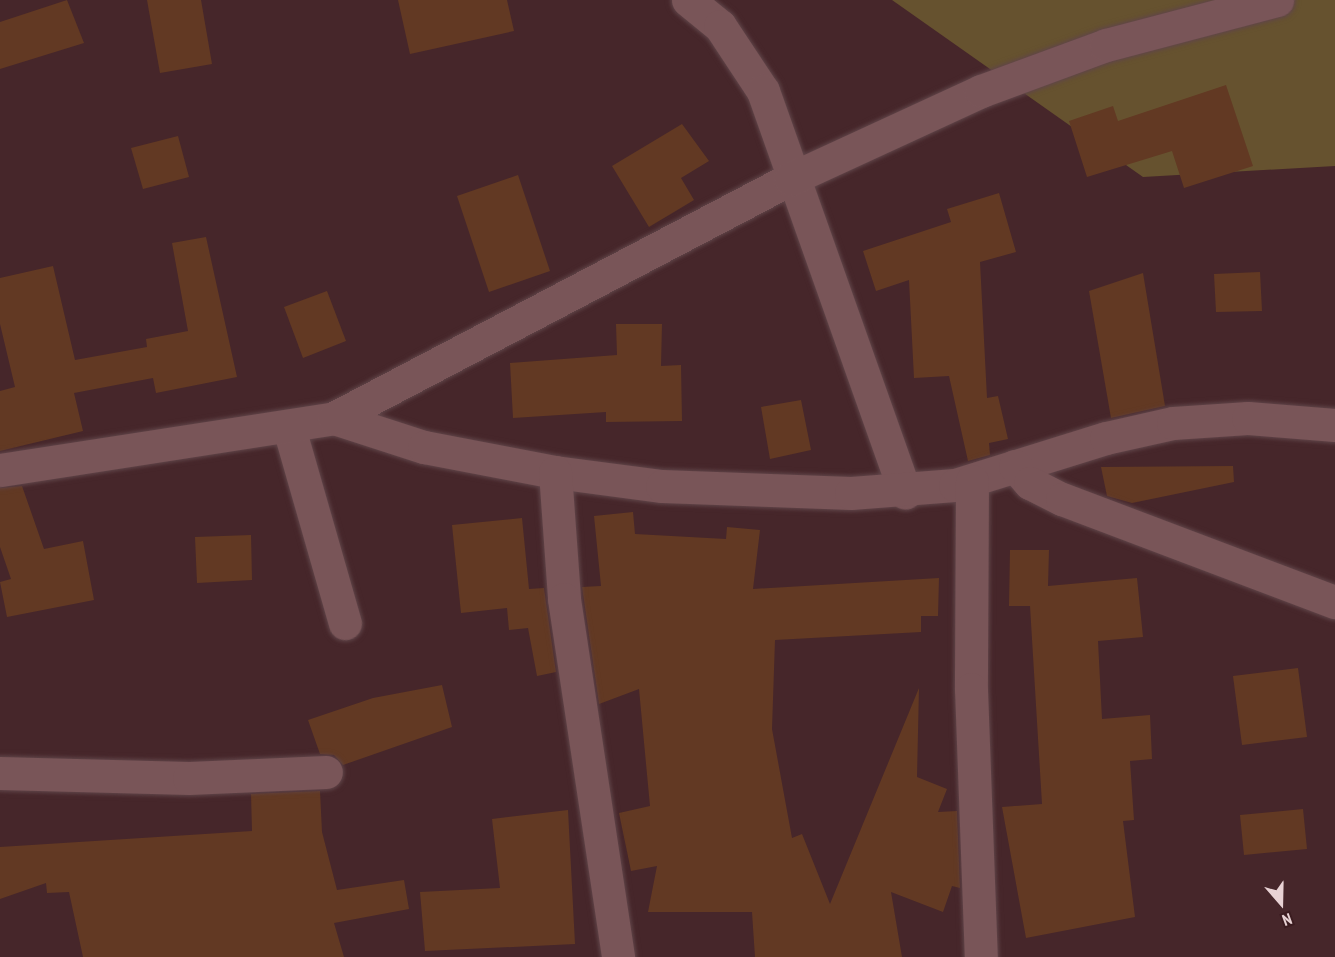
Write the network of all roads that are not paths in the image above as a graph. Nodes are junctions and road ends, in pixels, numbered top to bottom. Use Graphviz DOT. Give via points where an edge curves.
graph roads {
  1 [pos="688,0"];
  2 [pos="1277,0"];
  3 [pos="790,179"];
  4 [pos="334,418"];
  5 [pos="1335,425"];
  6 [pos="290,428"];
  7 [pos="1014,466"];
  8 [pos="0,470"];
  9 [pos="555,472"];
  10 [pos="972,481"];
  11 [pos="905,493"];
  12 [pos="1335,602"];
  13 [pos="345,623"];
  14 [pos="326,772"];
  15 [pos="0,773"];
  16 [pos="618,957"];
  17 [pos="981,957"];
  1 -- 3 [label="street" via="720,26 763,91"];
  2 -- 3 [label="street" via="1106,45 981,92"];
  3 -- 4 [label="street"];
  3 -- 11 [label="street"];
  4 -- 6 [label="street"];
  4 -- 9 [label="street" via="424,447"];
  5 -- 7 [label="street" via="1248,418 1173,423"];
  6 -- 8 [label="street"];
  6 -- 13 [label="street"];
  7 -- 10 [label="street"];
  7 -- 12 [label="street" via="1030,483 1062,499"];
  9 -- 11 [label="street" via="662,486"];
  9 -- 16 [label="street" via="564,599"];
  10 -- 11 [label="street"];
  10 -- 17 [label="street" via="971,688"];
  14 -- 15 [label="street" via="189,778"];
}
